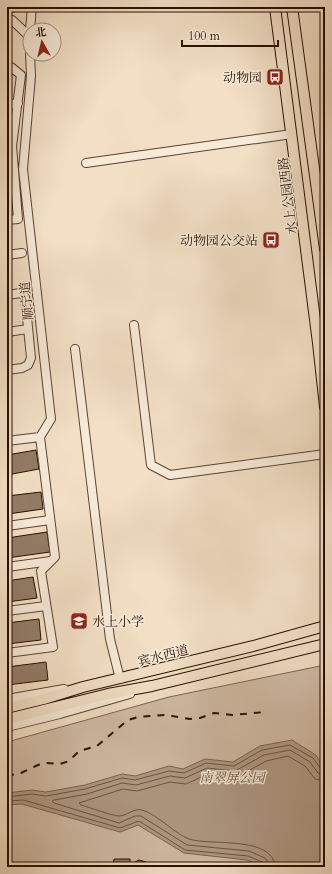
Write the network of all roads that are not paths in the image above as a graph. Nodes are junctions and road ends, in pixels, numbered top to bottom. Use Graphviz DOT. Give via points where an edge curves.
graph roads {
  1 [pos="32,7"];
  2 [pos="275,7"];
  3 [pos="292,7"];
  4 [pos="7,20"];
  5 [pos="31,22"];
  6 [pos="22,29"];
  7 [pos="30,62"];
  8 [pos="7,68"];
  9 [pos="18,103"];
  10 [pos="7,105"];
  11 [pos="292,134"];
  12 [pos="10,147"];
  13 [pos="86,162"];
  14 [pos="11,182"];
  15 [pos="7,220"];
  16 [pos="325,249"];
  17 [pos="22,253"];
  18 [pos="7,256"];
  19 [pos="7,295"];
  20 [pos="134,325"];
  21 [pos="28,329"];
  22 [pos="7,332"];
  23 [pos="75,349"];
  24 [pos="7,370"];
  25 [pos="325,407"];
  26 [pos="40,437"];
  27 [pos="7,441"];
  28 [pos="325,454"];
  29 [pos="50,520"];
  30 [pos="7,526"];
  31 [pos="50,561"];
  32 [pos="7,567"];
  33 [pos="46,606"];
  34 [pos="7,611"];
  35 [pos="325,626"];
  36 [pos="325,644"];
  37 [pos="7,653"];
  38 [pos="120,679"];
  39 [pos="152,686"];
  40 [pos="7,705"];
  41 [pos="7,719"];
  42 [pos="7,727"];
  1 -- 5 [label="street"];
  2 -- 11 [label="main road, 水上公园西路"];
  3 -- 16 [label="main road"];
  4 -- 6 [label="street" via="12,20"];
  7 -- 26 [label="street, 顺宁道" via="24,169 51,419"];
  8 -- 9 [label="street" via="11,67 21,75"];
  9 -- 10 [label="street"];
  9 -- 12 [label="street"];
  11 -- 13 [label="street"];
  11 -- 25 [label="main road, 水上公园西路"];
  12 -- 14 [label="street"];
  14 -- 15 [label="street" via="18,219"];
  17 -- 18 [label="street"];
  19 -- 21 [label="street" via="21,293 25,297"];
  20 -- 28 [label="street" via="151,465 170,475"];
  21 -- 22 [label="street"];
  21 -- 24 [label="street" via="31,358 28,365"];
  23 -- 38 [label="street" via="110,639"];
  26 -- 27 [label="street"];
  26 -- 29 [label="street"];
  29 -- 30 [label="street"];
  29 -- 31 [label="street" via="55,557"];
  31 -- 32 [label="street"];
  31 -- 33 [label="street" via="40,571"];
  33 -- 34 [label="street"];
  33 -- 37 [label="street" via="53,647"];
  35 -- 38 [label="main road, 宾水西道"];
  36 -- 39 [label="main road, 宾水西道"];
  38 -- 40 [label="main road, 宾水西道" via="44,699"];
  39 -- 41 [label="main road, 宾水西道"];
  39 -- 42 [label="street"];
}
